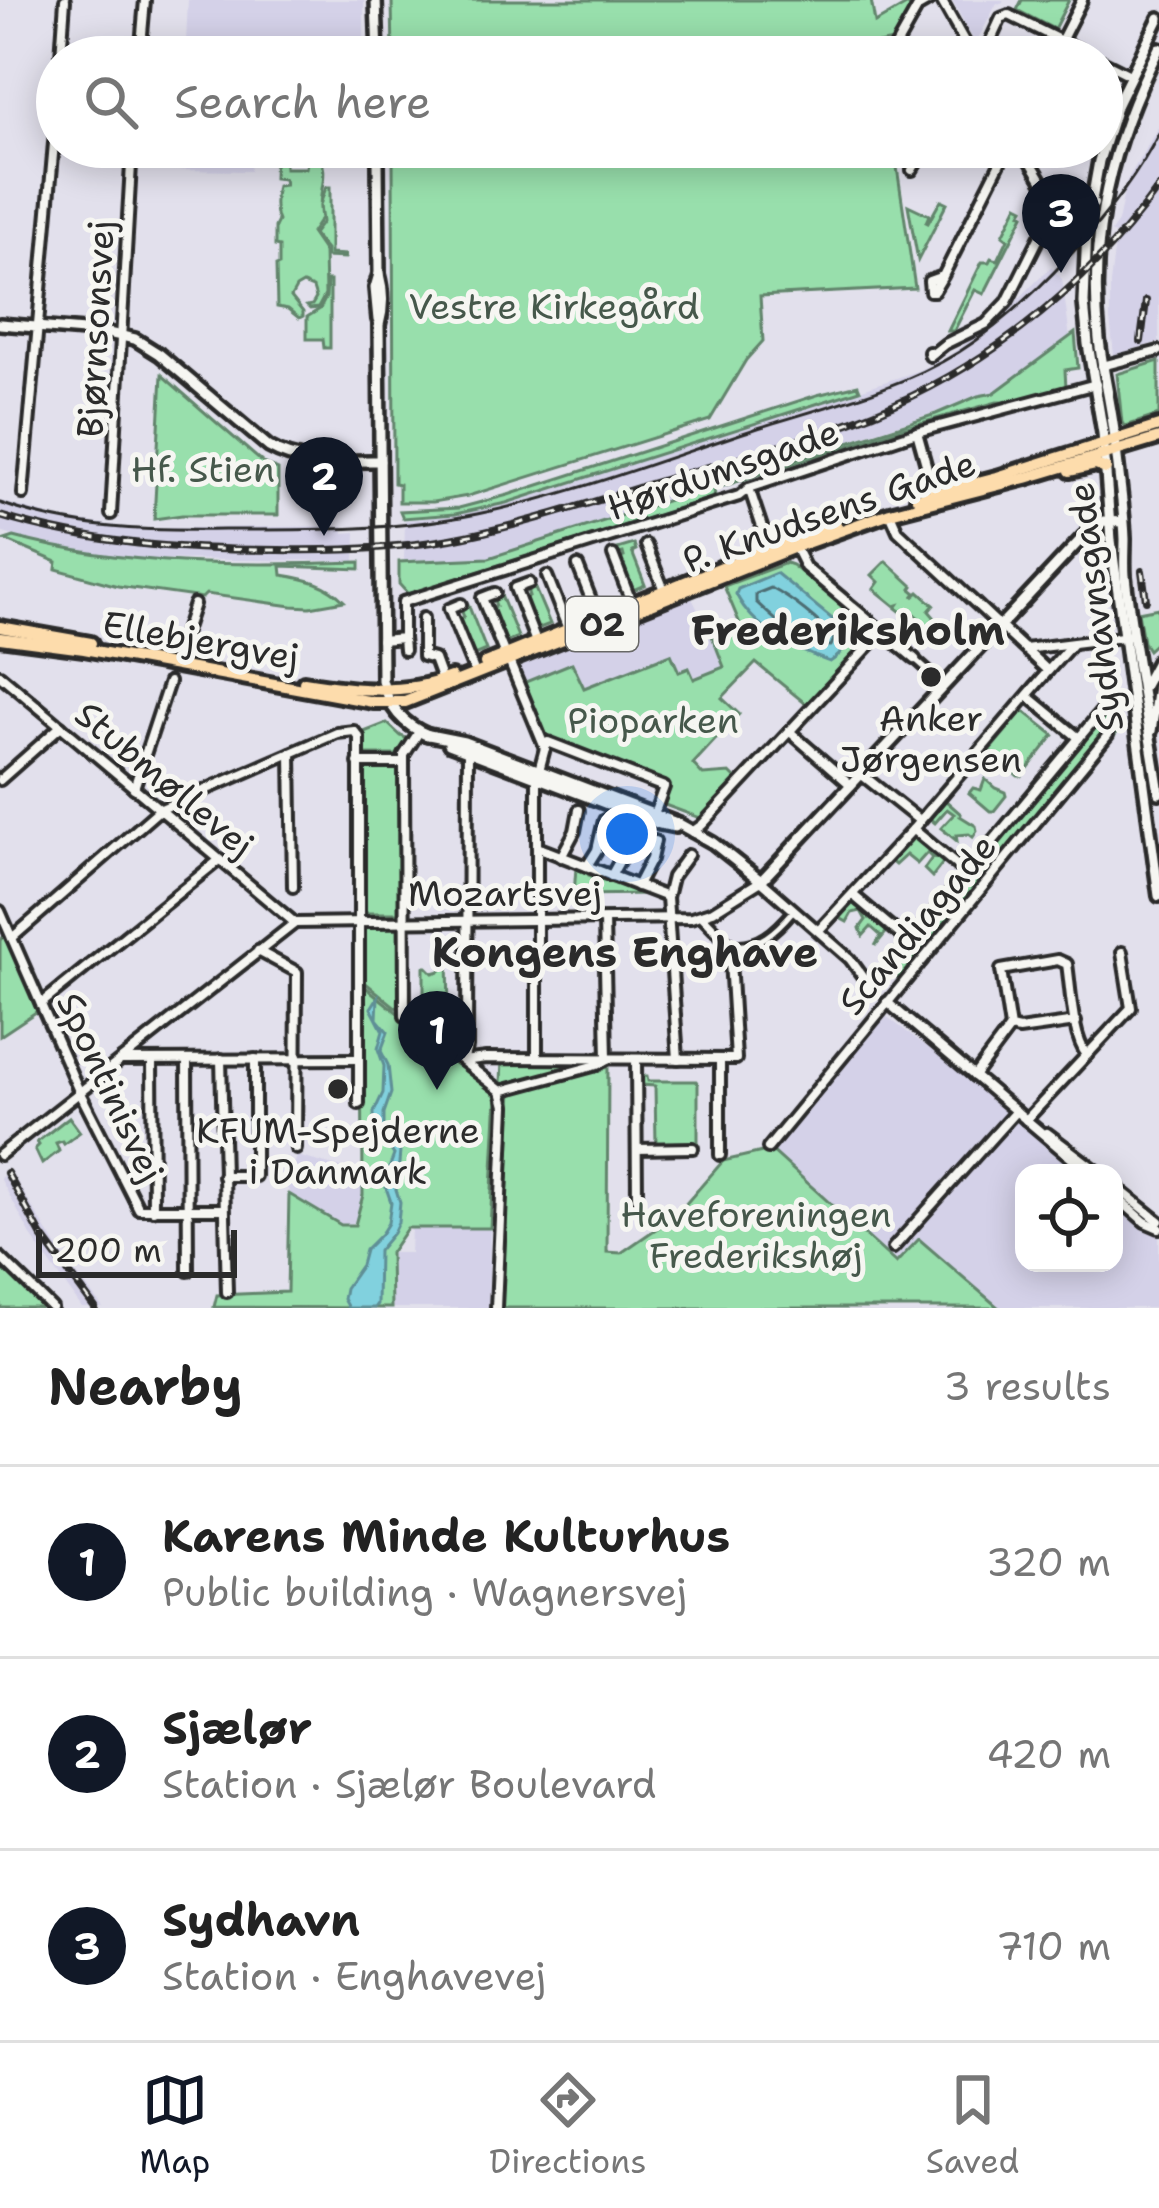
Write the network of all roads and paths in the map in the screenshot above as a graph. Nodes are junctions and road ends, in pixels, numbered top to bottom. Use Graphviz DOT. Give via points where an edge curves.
graph roads {
  1 [pos="65,0"];
  2 [pos="145,0"];
  3 [pos="930,0"];
  4 [pos="941,0"];
  5 [pos="1082,0"];
  6 [pos="378,2"];
  7 [pos="1159,18"];
  8 [pos="62,36"];
  9 [pos="142,36"];
  10 [pos="378,36"];
  11 [pos="904,36"];
  12 [pos="961,36"];
  13 [pos="994,36"];
  14 [pos="1051,36"];
  15 [pos="1064,36"];
  16 [pos="1156,43"];
  17 [pos="1123,72"];
  18 [pos="1130,75"];
  19 [pos="1123,93"];
  20 [pos="1123,129"];
  21 [pos="53,168"];
  22 [pos="131,168"];
  23 [pos="378,168"];
  24 [pos="997,168"];
  25 [pos="1034,168"];
  26 [pos="1098,168"];
  27 [pos="1112,168"];
  28 [pos="1059,198"];
  29 [pos="1090,203"];
  30 [pos="1102,205"];
  31 [pos="943,276"];
  32 [pos="0,324"];
  33 [pos="37,326"];
  34 [pos="122,335"];
  35 [pos="1159,351"];
  36 [pos="929,352"];
  37 [pos="1098,367"];
  38 [pos="1096,384"];
  39 [pos="1159,426"];
  40 [pos="917,433"];
  41 [pos="1159,438"];
  42 [pos="1110,447"];
  43 [pos="380,460"];
  44 [pos="1106,469"];
  45 [pos="1026,478"];
  46 [pos="748,488"];
  47 [pos="934,493"];
  48 [pos="23,494"];
  49 [pos="890,513"];
  50 [pos="110,514"];
  51 [pos="1123,522"];
  52 [pos="1110,524"];
  53 [pos="646,545"];
  54 [pos="795,547"];
  55 [pos="769,548"];
  56 [pos="613,555"];
  57 [pos="578,566"];
  58 [pos="548,576"];
  59 [pos="529,583"];
  60 [pos="664,590"];
  61 [pos="495,593"];
  62 [pos="194,604"];
  63 [pos="461,604"];
  64 [pos="632,604"];
  65 [pos="423,617"];
  66 [pos="598,617"];
  67 [pos="1000,626"];
  68 [pos="0,627"];
  69 [pos="568,629"];
  70 [pos="882,632"];
  71 [pos="1129,636"];
  72 [pos="0,638"];
  73 [pos="403,638"];
  74 [pos="381,640"];
  75 [pos="536,642"];
  76 [pos="1072,644"];
  77 [pos="1024,649"];
  78 [pos="404,650"];
  79 [pos="507,658"];
  80 [pos="1159,658"];
  81 [pos="176,659"];
  82 [pos="915,659"];
  83 [pos="473,668"];
  84 [pos="1048,671"];
  85 [pos="0,675"];
  86 [pos="442,681"];
  87 [pos="1159,681"];
  88 [pos="169,682"];
  89 [pos="944,686"];
  90 [pos="384,690"];
  91 [pos="1141,693"];
  92 [pos="1028,695"];
  93 [pos="390,703"];
  94 [pos="1108,703"];
  95 [pos="1136,724"];
  96 [pos="61,726"];
  97 [pos="789,731"];
  98 [pos="421,733"];
  99 [pos="1108,735"];
  100 [pos="1151,736"];
  101 [pos="1079,738"];
  102 [pos="545,748"];
  103 [pos="468,752"];
  104 [pos="291,753"];
  105 [pos="358,763"];
  106 [pos="404,763"];
  107 [pos="537,774"];
  108 [pos="861,774"];
  109 [pos="0,780"];
  110 [pos="850,785"];
  111 [pos="134,788"];
  112 [pos="1159,793"];
  113 [pos="160,809"];
  114 [pos="580,810"];
  115 [pos="652,818"];
  116 [pos="604,820"];
  117 [pos="916,825"];
  118 [pos="630,830"];
  119 [pos="692,832"];
  120 [pos="1155,837"];
  121 [pos="655,841"];
  122 [pos="537,847"];
  123 [pos="688,855"];
  124 [pos="560,857"];
  125 [pos="219,860"];
  126 [pos="586,866"];
  127 [pos="967,873"];
  128 [pos="611,876"];
  129 [pos="760,881"];
  130 [pos="638,886"];
  131 [pos="292,887"];
  132 [pos="853,896"];
  133 [pos="1159,896"];
  134 [pos="667,897"];
  135 [pos="794,909"];
  136 [pos="0,911"];
  137 [pos="702,916"];
  138 [pos="668,919"];
  139 [pos="468,920"];
  140 [pos="537,920"];
  141 [pos="604,920"];
  142 [pos="357,921"];
  143 [pos="405,921"];
  144 [pos="295,923"];
  145 [pos="819,930"];
  146 [pos="12,938"];
  147 [pos="909,942"];
  148 [pos="729,944"];
  149 [pos="258,951"];
  150 [pos="1122,952"];
  151 [pos="887,1002"];
  152 [pos="41,1004"];
  153 [pos="1076,1022"];
  154 [pos="1010,1028"];
  155 [pos="1088,1055"];
  156 [pos="537,1058"];
  157 [pos="255,1059"];
  158 [pos="296,1059"];
  159 [pos="359,1059"];
  160 [pos="607,1059"];
  161 [pos="636,1059"];
  162 [pos="678,1059"];
  163 [pos="720,1059"];
  164 [pos="119,1060"];
  165 [pos="152,1060"];
  166 [pos="187,1060"];
  167 [pos="221,1060"];
  168 [pos="464,1061"];
  169 [pos="974,1076"];
  170 [pos="79,1091"];
  171 [pos="501,1091"];
  172 [pos="359,1104"];
  173 [pos="1016,1111"];
  174 [pos="1026,1120"];
  175 [pos="693,1148"];
  176 [pos="768,1148"];
  177 [pos="296,1149"];
  178 [pos="637,1149"];
  179 [pos="0,1155"];
  180 [pos="720,1155"];
  181 [pos="1078,1164"];
  182 [pos="1089,1164"];
  183 [pos="223,1176"];
  184 [pos="1123,1192"];
  185 [pos="637,1197"];
  186 [pos="1123,1203"];
  187 [pos="223,1209"];
  188 [pos="153,1210"];
  189 [pos="188,1210"];
  190 [pos="1159,1225"];
  191 [pos="893,1248"];
  192 [pos="0,1257"];
  193 [pos="188,1271"];
  194 [pos="226,1292"];
  195 [pos="52,1308"];
  196 [pos="496,1308"];
  1 -- 8 [label="street"];
  2 -- 9 [label="street"];
  3 -- 11 [label="street"];
  4 -- 12 [label="street"];
  5 -- 15 [label="street"];
  6 -- 10 [label="street"];
  7 -- 16 [label="street"];
  13 -- 14 [label="street" via="1005,15"];
  16 -- 18 [label="street"];
  16 -- 20 [label="street"];
  17 -- 18 [label="street"];
  18 -- 19 [label="street"];
  21 -- 33 [label="street"];
  22 -- 34 [label="street, Bjørnsonsvej"];
  23 -- 43 [label="street"];
  24 -- 31 [label="street"];
  25 -- 28 [label="street"];
  26 -- 29 [label="street"];
  27 -- 30 [label="street"];
  28 -- 29 [label="street"];
  28 -- 36 [label="street" via="999,312"];
  29 -- 30 [label="street"];
  29 -- 37 [label="street" via="1084,303"];
  30 -- 37 [label="street"];
  32 -- 33 [label="street"];
  33 -- 34 [label="street"];
  33 -- 48 [label="street"];
  34 -- 43 [label="street" via="150,346 286,457"];
  34 -- 50 [label="street, Bjørnsonsvej"];
  35 -- 37 [label="street"];
  37 -- 38 [label="street"];
  37 -- 42 [label="street"];
  38 -- 40 [label="street, Hørdumsgade"];
  38 -- 42 [label="street"];
  39 -- 42 [label="main road, O2"];
  40 -- 46 [label="street, Hørdumsgade"];
  40 -- 47 [label="street"];
  41 -- 42 [label="main road, O2"];
  42 -- 44 [label="street, Sydhavnsgade"];
  42 -- 45 [label="main road, P. Knudsens Gade / O2"];
  42 -- 47 [label="main road, P. Knudsens Gade / O2"];
  42 -- 51 [label="street, Sydhavnsgade"];
  43 -- 74 [label="street"];
  44 -- 45 [label="main road"];
  44 -- 52 [label="street, Sydhavnsgade"];
  45 -- 49 [label="main road, P. Knudsens Gade / O2"];
  46 -- 55 [label="street"];
  46 -- 73 [label="street, Hørdumsgade" via="403,602"];
  47 -- 55 [label="main road, P. Knudsens Gade / O2"];
  49 -- 54 [label="main road, P. Knudsens Gade / O2"];
  49 -- 67 [label="street" via="898,531"];
  51 -- 52 [label="street"];
  51 -- 71 [label="street, Sydhavnsgade"];
  52 -- 67 [label="street" via="1099,523"];
  52 -- 71 [label="street, Sydhavnsgade"];
  53 -- 60 [label="street, P. Knudsens Gade"];
  54 -- 70 [label="street" via="805,567"];
  54 -- 79 [label="main road, P. Knudsens Gade / O2"];
  55 -- 60 [label="main road, P. Knudsens Gade / O2"];
  56 -- 64 [label="street"];
  57 -- 66 [label="street"];
  58 -- 69 [label="street"];
  59 -- 75 [label="street" via="515,588"];
  60 -- 64 [label="main road, P. Knudsens Gade / O2"];
  61 -- 79 [label="street" via="482,598"];
  62 -- 81 [label="street"];
  63 -- 83 [label="street" via="449,609"];
  64 -- 66 [label="main road, P. Knudsens Gade / O2"];
  65 -- 86 [label="street" via="423,656 434,659"];
  66 -- 69 [label="main road, P. Knudsens Gade / O2"];
  67 -- 77 [label="street"];
  67 -- 89 [label="street"];
  68 -- 81 [label="main road, Ellebjergvej / O2"];
  69 -- 75 [label="main road, P. Knudsens Gade / O2"];
  70 -- 82 [label="street"];
  70 -- 97 [label="street"];
  71 -- 76 [label="street"];
  71 -- 91 [label="street, Sydhavnsgade"];
  71 -- 95 [label="street, Sydhavnsgade"];
  72 -- 93 [label="main road, Ellebjergvej / O2"];
  73 -- 74 [label="street"];
  73 -- 78 [label="street, Hørdumsgade"];
  74 -- 90 [label="street"];
  75 -- 79 [label="main road, P. Knudsens Gade / O2"];
  76 -- 77 [label="street"];
  76 -- 84 [label="street"];
  77 -- 84 [label="street"];
  79 -- 83 [label="main road, P. Knudsens Gade / O2"];
  79 -- 93 [label="main road, P. Knudsens Gade / O2"];
  79 -- 102 [label="street"];
  80 -- 91 [label="street"];
  81 -- 90 [label="main road, Ellebjergvej / O2"];
  82 -- 89 [label="street"];
  83 -- 86 [label="main road, P. Knudsens Gade / O2"];
  84 -- 92 [label="street"];
  85 -- 96 [label="street, Stubmøllevej"];
  86 -- 90 [label="main road, P. Knudsens Gade / O2"];
  87 -- 100 [label="street"];
  88 -- 111 [label="street"];
  89 -- 108 [label="street"];
  90 -- 93 [label="street"];
  91 -- 95 [label="street"];
  91 -- 100 [label="street, Sydhavnsgade"];
  92 -- 101 [label="street"];
  92 -- 117 [label="street"];
  93 -- 98 [label="street"];
  94 -- 101 [label="street, Scandiagade"];
  95 -- 120 [label="street, Sydhavnsgade"];
  96 -- 109 [label="street"];
  96 -- 111 [label="street, Stubmøllevej"];
  97 -- 110 [label="street"];
  97 -- 119 [label="street"];
  98 -- 103 [label="street"];
  98 -- 106 [label="street"];
  98 -- 107 [label="street"];
  99 -- 151 [label="street, Scandiagade"];
  100 -- 112 [label="street, Sydhavnsgade"];
  101 -- 127 [label="street, Scandiagade"];
  102 -- 107 [label="street"];
  102 -- 115 [label="street" via="548,742 664,787"];
  103 -- 107 [label="street"];
  103 -- 139 [label="street"];
  104 -- 105 [label="street" via="347,730 357,733"];
  104 -- 113 [label="street"];
  104 -- 131 [label="street"];
  105 -- 106 [label="street"];
  105 -- 142 [label="street"];
  106 -- 143 [label="street"];
  107 -- 115 [label="street"];
  107 -- 122 [label="street"];
  108 -- 110 [label="street"];
  108 -- 117 [label="street, Scandiagade"];
  110 -- 129 [label="street"];
  111 -- 113 [label="street, Stubmøllevej"];
  113 -- 125 [label="street, Stubmøllevej"];
  113 -- 146 [label="street"];
  114 -- 124 [label="street"];
  115 -- 119 [label="street"];
  116 -- 126 [label="street"];
  117 -- 127 [label="street, Scandiagade"];
  117 -- 132 [label="street"];
  118 -- 128 [label="street"];
  119 -- 129 [label="street"];
  120 -- 133 [label="street, Sydhavnsgade"];
  121 -- 130 [label="street"];
  122 -- 124 [label="street"];
  122 -- 140 [label="street"];
  123 -- 134 [label="street"];
  124 -- 126 [label="street"];
  125 -- 144 [label="street, Stubmøllevej"];
  125 -- 152 [label="street"];
  126 -- 128 [label="street"];
  127 -- 147 [label="street, Scandiagade"];
  128 -- 130 [label="street"];
  129 -- 135 [label="street"];
  129 -- 137 [label="street"];
  130 -- 134 [label="street"];
  132 -- 145 [label="street"];
  132 -- 147 [label="street, Scandiagade"];
  134 -- 138 [label="street"];
  135 -- 145 [label="street"];
  135 -- 148 [label="street" via="759,941"];
  136 -- 146 [label="street, Spontinisvej"];
  137 -- 138 [label="street, Mozartsvej"];
  137 -- 148 [label="street"];
  138 -- 141 [label="street, Mozartsvej"];
  138 -- 162 [label="street"];
  139 -- 140 [label="street, Mozartsvej"];
  139 -- 143 [label="street, Mozartsvej"];
  139 -- 168 [label="street"];
  140 -- 141 [label="street, Mozartsvej"];
  140 -- 156 [label="street"];
  141 -- 160 [label="street"];
  142 -- 143 [label="street, Mozartsvej"];
  142 -- 144 [label="street, Mozartsvej"];
  142 -- 159 [label="street"];
  143 -- 168 [label="street" via="405,1016"];
  144 -- 149 [label="street"];
  145 -- 147 [label="street, Scandiagade" via="871,988"];
  146 -- 152 [label="street, Spontinisvej"];
  148 -- 163 [label="street" via="736,1059"];
  149 -- 158 [label="street" via="297,972"];
  149 -- 164 [label="street"];
  150 -- 155 [label="street" via="1131,1009"];
  151 -- 169 [label="street"];
  151 -- 176 [label="street, Scandiagade"];
  152 -- 170 [label="street, Spontinisvej"];
  153 -- 154 [label="street"];
  153 -- 154 [label="street" via="1067,964 1058,960 1001,970"];
  153 -- 155 [label="street"];
  154 -- 169 [label="street"];
  155 -- 174 [label="street"];
  156 -- 160 [label="street"];
  156 -- 168 [label="street"];
  157 -- 158 [label="street"];
  157 -- 167 [label="street"];
  157 -- 183 [label="street" via="255,1176"];
  158 -- 159 [label="street"];
  158 -- 177 [label="street"];
  159 -- 172 [label="street"];
  160 -- 161 [label="street"];
  160 -- 171 [label="street"];
  161 -- 162 [label="street"];
  161 -- 178 [label="street"];
  162 -- 163 [label="street"];
  163 -- 180 [label="street"];
  164 -- 165 [label="street"];
  164 -- 170 [label="street"];
  165 -- 166 [label="street"];
  165 -- 188 [label="street"];
  166 -- 167 [label="street"];
  166 -- 189 [label="street"];
  167 -- 183 [label="street"];
  168 -- 171 [label="street"];
  169 -- 173 [label="street"];
  170 -- 179 [label="street"];
  170 -- 188 [label="street, Spontinisvej" via="139,1209"];
  171 -- 196 [label="street"];
  173 -- 174 [label="street"];
  173 -- 191 [label="street"];
  174 -- 181 [label="street"];
  174 -- 182 [label="street"];
  175 -- 178 [label="street"];
  178 -- 185 [label="street"];
  183 -- 187 [label="street"];
  184 -- 190 [label="street"];
  186 -- 190 [label="street"];
  187 -- 189 [label="street, Spontinisvej"];
  187 -- 194 [label="street"];
  188 -- 189 [label="street, Spontinisvej"];
  189 -- 193 [label="street"];
  192 -- 195 [label="street"];
}
